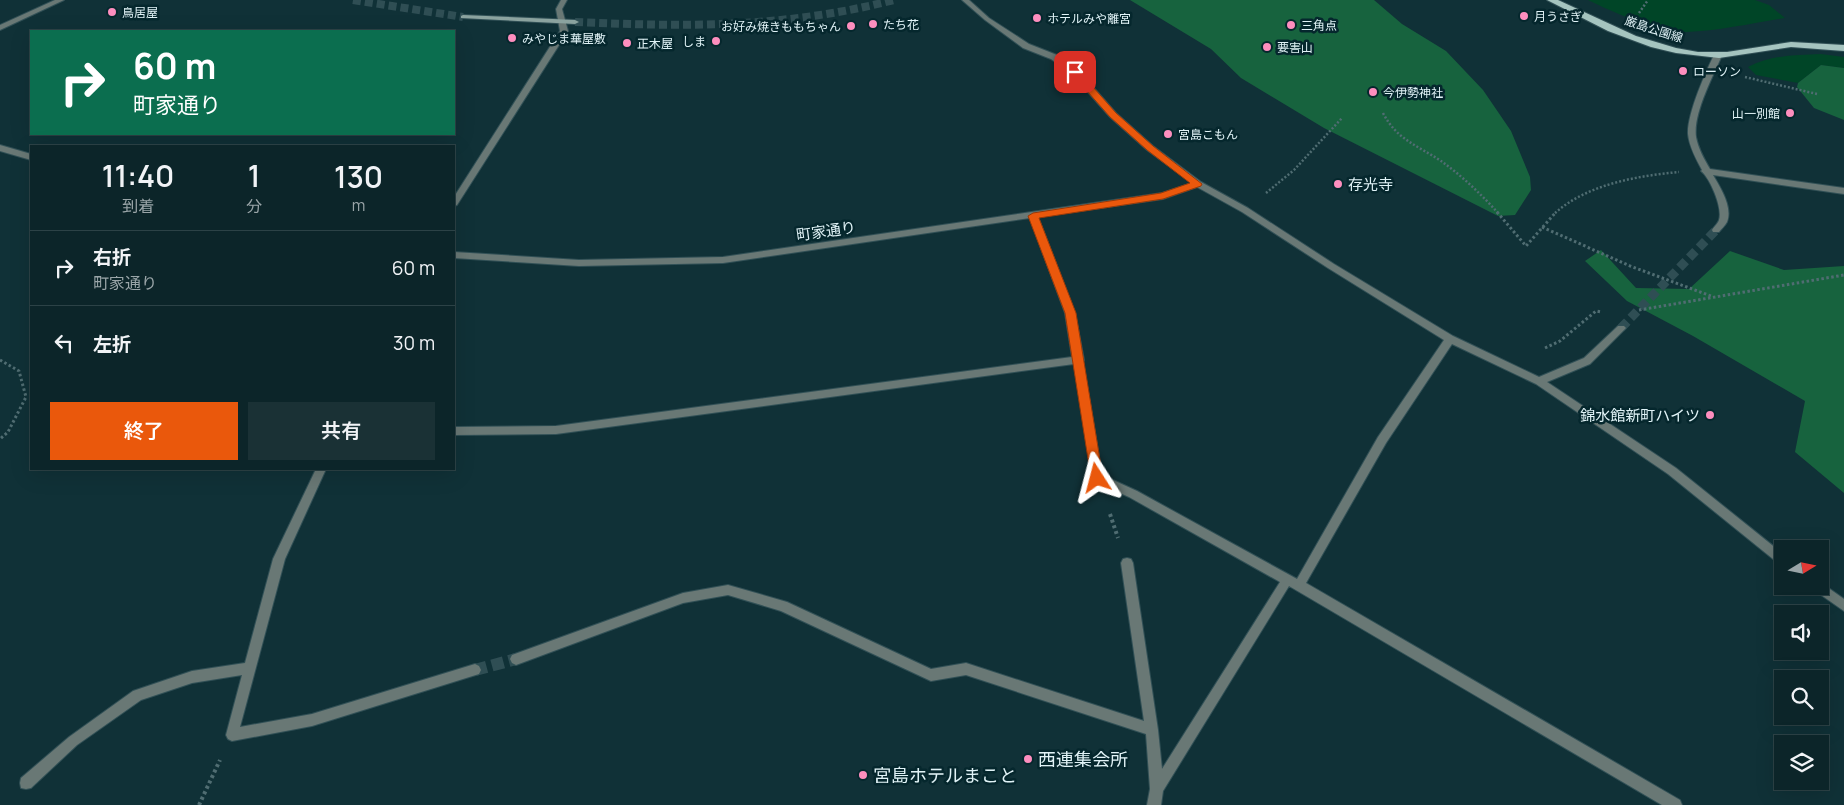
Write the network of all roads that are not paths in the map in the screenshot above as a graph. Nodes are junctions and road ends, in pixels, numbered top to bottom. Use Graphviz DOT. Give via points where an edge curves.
graph roads {
  1 [pos="61,0"];
  2 [pos="564,0"];
  3 [pos="965,0"];
  4 [pos="1551,0"];
  5 [pos="462,17"];
  6 [pos="562,22"];
  7 [pos="575,22"];
  8 [pos="0,28"];
  9 [pos="1844,48"];
  10 [pos="1718,55"];
  11 [pos="0,148"];
  12 [pos="30,157"];
  13 [pos="1705,171"];
  14 [pos="1198,184"];
  15 [pos="1844,191"];
  16 [pos="455,201"];
  17 [pos="1033,216"];
  18 [pos="1716,230"];
  19 [pos="455,255"];
  20 [pos="1621,328"];
  21 [pos="1450,339"];
  22 [pos="1079,360"];
  23 [pos="1539,381"];
  24 [pos="455,431"];
  25 [pos="321,470"];
  26 [pos="1774,553"];
  27 [pos="1127,564"];
  28 [pos="1293,583"];
  29 [pos="1829,594"];
  30 [pos="1844,606"];
  31 [pos="516,659"];
  32 [pos="250,668"];
  33 [pos="475,670"];
  34 [pos="1152,730"];
  35 [pos="26,783"];
  36 [pos="1157,789"];
  37 [pos="1154,805"];
  38 [pos="1676,805"];
  1 -- 8 [label="street"];
  2 -- 6 [label="street" via="559,9"];
  3 -- 14 [label="street" via="1026,46 1054,56 1075,72 1120,122"];
  4 -- 10 [label="main road, 厳島公園線" via="1660,47"];
  5 -- 6 [label="main road"];
  6 -- 7 [label="main road"];
  6 -- 16 [label="street" via="564,31"];
  9 -- 10 [label="main road, 厳島公園線" via="1784,45"];
  10 -- 13 [label="street" via="1692,133 1694,147"];
  11 -- 12 [label="street"];
  13 -- 15 [label="street"];
  13 -- 18 [label="street" via="1724,207 1723,220"];
  14 -- 17 [label="street, 町家通り" via="1163,196"];
  14 -- 21 [label="street"];
  17 -- 19 [label="street, 町家通り" via="723,260 579,263"];
  17 -- 22 [label="street" via="1070,313"];
  20 -- 23 [label="street" via="1587,361"];
  21 -- 23 [label="street"];
  21 -- 28 [label="street" via="1382,440"];
  22 -- 24 [label="street" via="556,430"];
  22 -- 28 [label="street" via="1097,478 1133,494"];
  23 -- 26 [label="street" via="1672,471"];
  25 -- 32 [label="street" via="279,559"];
  27 -- 34 [label="street"];
  28 -- 36 [label="street"];
  28 -- 38 [label="street"];
  29 -- 30 [label="street"];
  31 -- 34 [label="street" via="683,598 728,590 783,606 932,675 966,669"];
  32 -- 33 [label="street" via="232,734 312,720"];
  32 -- 35 [label="street" via="192,677 137,695 73,742"];
  34 -- 36 [label="street"];
  36 -- 37 [label="street"];
}
